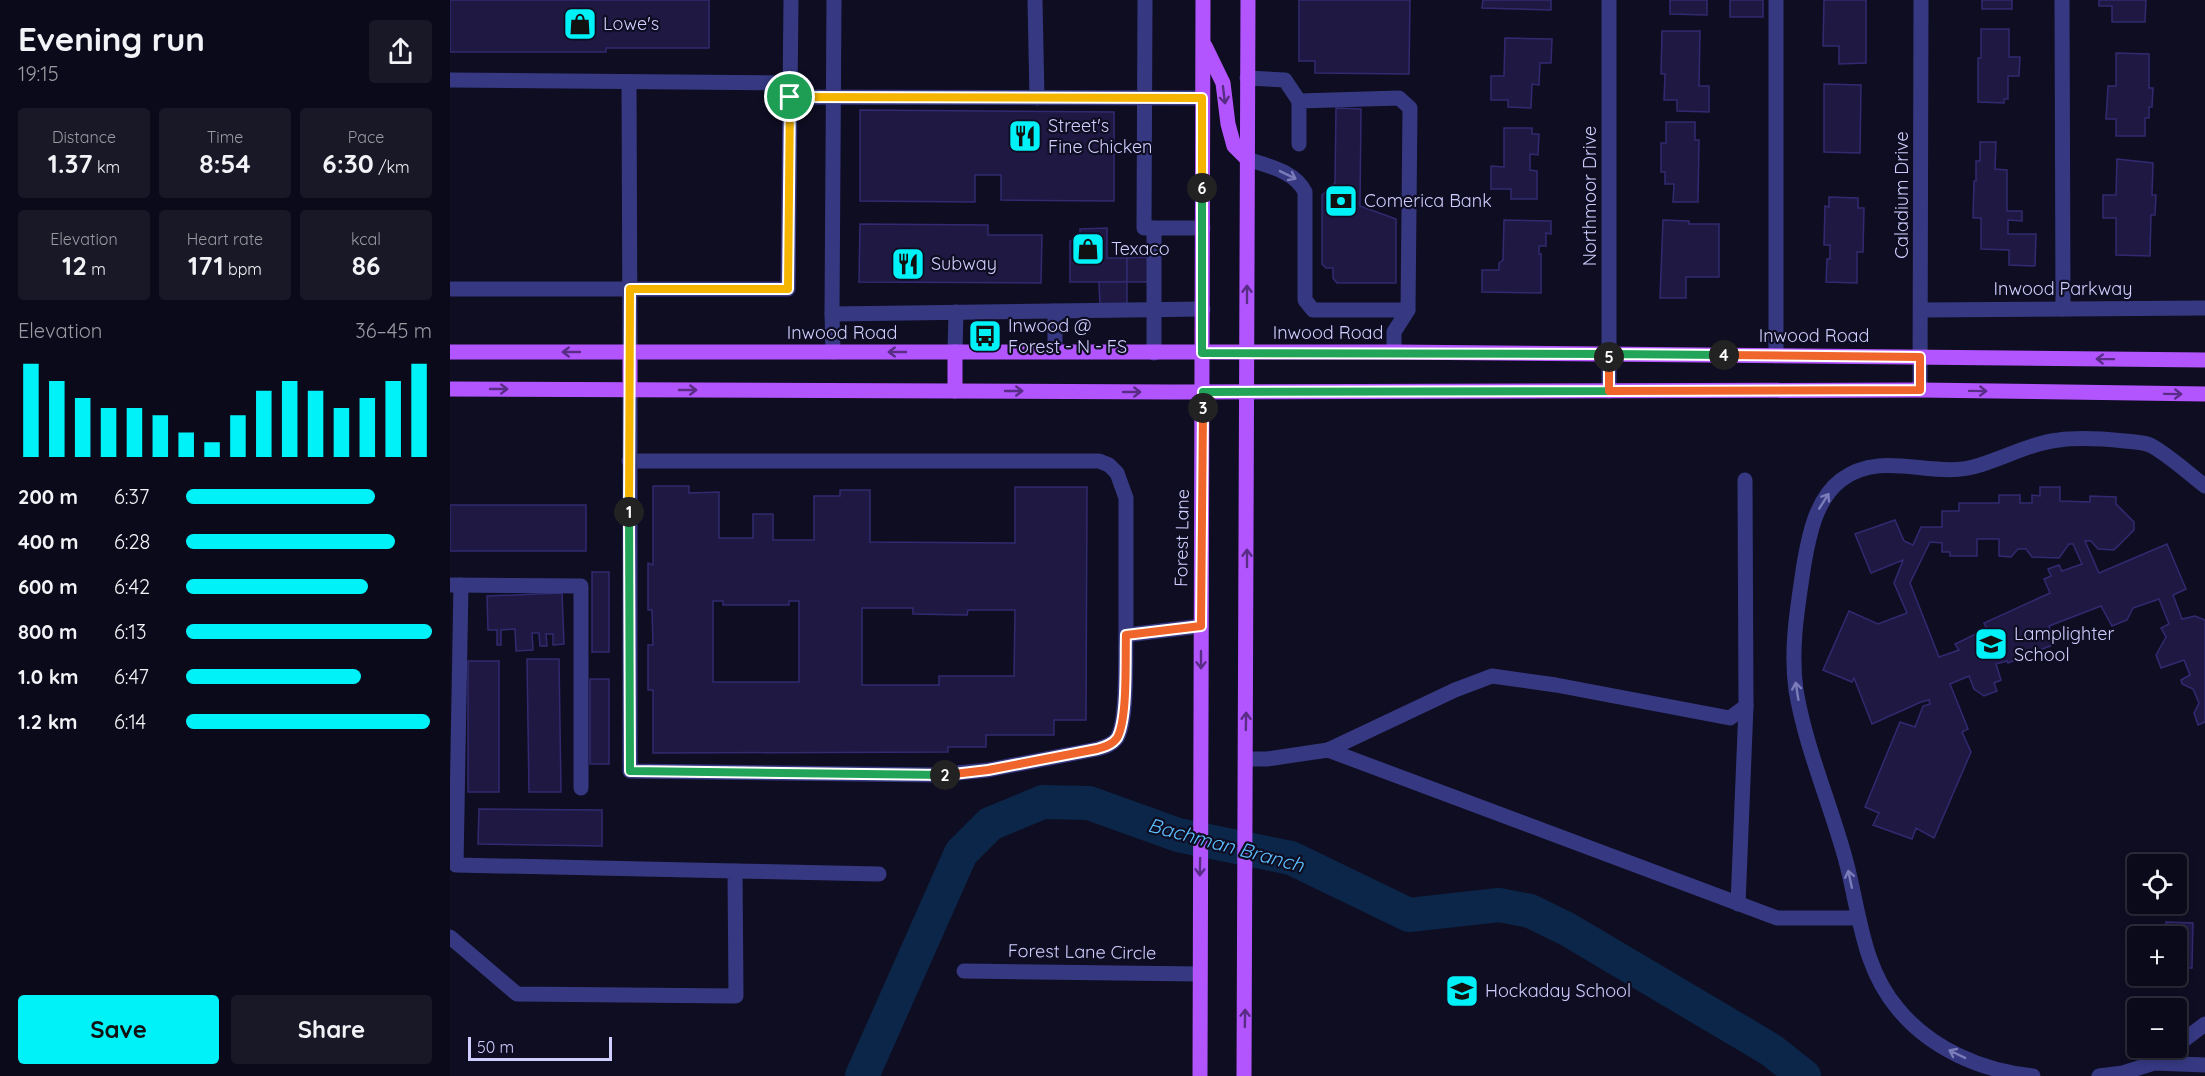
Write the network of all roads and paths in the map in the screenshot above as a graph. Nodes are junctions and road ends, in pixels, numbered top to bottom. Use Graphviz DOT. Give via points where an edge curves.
graph roads {
  1 [pos="791,0"];
  2 [pos="834,0"];
  3 [pos="1035,0"];
  4 [pos="1145,0"];
  5 [pos="1203,0"];
  6 [pos="1248,0"];
  7 [pos="1609,0"];
  8 [pos="1776,0"];
  9 [pos="1921,0"];
  10 [pos="2062,0"];
  11 [pos="1203,41"];
  12 [pos="1247,78"];
  13 [pos="450,80"];
  14 [pos="629,82"];
  15 [pos="790,90"];
  16 [pos="833,97"];
  17 [pos="1037,98"];
  18 [pos="1144,98"];
  19 [pos="1202,98"];
  20 [pos="1299,101"];
  21 [pos="1299,144"];
  22 [pos="1247,159"];
  23 [pos="1154,228"];
  24 [pos="1203,228"];
  25 [pos="450,289"];
  26 [pos="630,289"];
  27 [pos="2205,308"];
  28 [pos="1203,309"];
  29 [pos="2063,309"];
  30 [pos="1154,310"];
  31 [pos="1408,310"];
  32 [pos="1921,310"];
  33 [pos="1055,311"];
  34 [pos="956,312"];
  35 [pos="832,314"];
  36 [pos="450,351"];
  37 [pos="630,352"];
  38 [pos="833,352"];
  39 [pos="955,352"];
  40 [pos="1055,352"];
  41 [pos="1246,352"];
  42 [pos="1394,352"];
  43 [pos="1154,353"];
  44 [pos="1202,353"];
  45 [pos="1609,354"];
  46 [pos="1776,356"];
  47 [pos="1920,357"];
  48 [pos="2205,360"];
  49 [pos="450,389"];
  50 [pos="630,390"];
  51 [pos="1920,390"];
  52 [pos="955,391"];
  53 [pos="1246,391"];
  54 [pos="1609,391"];
  55 [pos="1203,392"];
  56 [pos="2205,394"];
  57 [pos="629,461"];
  58 [pos="1745,480"];
  59 [pos="2205,486"];
  60 [pos="456,585"];
  61 [pos="1201,626"];
  62 [pos="1126,635"];
  63 [pos="1746,706"];
  64 [pos="1328,750"];
  65 [pos="1246,759"];
  66 [pos="581,788"];
  67 [pos="453,814"];
  68 [pos="453,869"];
  69 [pos="735,871"];
  70 [pos="879,874"];
  71 [pos="1738,904"];
  72 [pos="1858,918"];
  73 [pos="450,937"];
  74 [pos="964,971"];
  75 [pos="1200,974"];
  76 [pos="2205,1024"];
  77 [pos="2187,1038"];
  78 [pos="2160,1058"];
  79 [pos="2154,1063"];
  80 [pos="2205,1065"];
  81 [pos="1200,1076"];
  82 [pos="1244,1076"];
  83 [pos="2033,1076"];
  84 [pos="2099,1076"];
  1 -- 15 [label="street"];
  2 -- 16 [label="street"];
  3 -- 17 [label="street"];
  4 -- 18 [label="street"];
  5 -- 11 [label="main road, Forest Lane"];
  6 -- 12 [label="main road"];
  7 -- 45 [label="street, Northmoor Drive"];
  8 -- 46 [label="street"];
  9 -- 32 [label="street, Caladium Drive"];
  10 -- 29 [label="street"];
  11 -- 19 [label="main road, Forest Lane"];
  11 -- 22 [label="main road, one-way" via="1223,83 1234,146"];
  12 -- 20 [label="street" via="1285,80"];
  12 -- 22 [label="main road"];
  13 -- 14 [label="street"];
  14 -- 15 [label="street"];
  14 -- 26 [label="street"];
  15 -- 16 [label="street"];
  15 -- 26 [label="street" via="788,289"];
  16 -- 17 [label="street"];
  16 -- 35 [label="street"];
  17 -- 18 [label="street"];
  18 -- 19 [label="street"];
  18 -- 23 [label="street" via="1144,228"];
  19 -- 24 [label="main road, Forest Lane"];
  20 -- 21 [label="street"];
  20 -- 31 [label="street" via="1399,98 1410,108"];
  22 -- 31 [label="street, one-way" via="1290,175 1305,192 1305,300 1313,310"];
  41 -- 22 [label="main road, one-way"];
  23 -- 24 [label="street"];
  23 -- 30 [label="street"];
  24 -- 28 [label="main road, Forest Lane"];
  25 -- 26 [label="street"];
  26 -- 37 [label="street"];
  27 -- 29 [label="street, Inwood Parkway"];
  28 -- 30 [label="street"];
  28 -- 44 [label="main road, Forest Lane"];
  29 -- 32 [label="street, Inwood Parkway"];
  30 -- 33 [label="street"];
  30 -- 43 [label="street"];
  31 -- 42 [label="street" via="1394,332"];
  32 -- 47 [label="street, Caladium Drive"];
  33 -- 34 [label="street"];
  33 -- 40 [label="street"];
  34 -- 35 [label="street"];
  34 -- 39 [label="street"];
  35 -- 38 [label="street"];
  37 -- 36 [label="main road, Inwood Road, one-way"];
  37 -- 38 [label="main road, Inwood Road"];
  37 -- 50 [label="main road"];
  39 -- 38 [label="main road, Inwood Road, one-way"];
  39 -- 40 [label="main road, Inwood Road"];
  39 -- 52 [label="main road"];
  40 -- 43 [label="main road, Inwood Road"];
  41 -- 42 [label="main road, Inwood Road"];
  41 -- 44 [label="main road, Inwood Road"];
  41 -- 53 [label="main road"];
  42 -- 45 [label="main road, Inwood Road"];
  43 -- 44 [label="main road, Inwood Road"];
  44 -- 55 [label="main road, Forest Lane"];
  45 -- 46 [label="main road, Inwood Road"];
  45 -- 54 [label="street, Northmoor Drive"];
  46 -- 47 [label="main road, Inwood Road"];
  48 -- 47 [label="main road, Inwood Road, one-way"];
  47 -- 51 [label="street, Caladium Drive"];
  49 -- 50 [label="main road, one-way"];
  50 -- 52 [label="main road, one-way"];
  50 -- 57 [label="street"];
  51 -- 54 [label="main road"];
  51 -- 56 [label="main road, one-way"];
  52 -- 55 [label="main road, one-way"];
  53 -- 54 [label="main road"];
  53 -- 55 [label="main road"];
  65 -- 53 [label="main road, one-way"];
  55 -- 61 [label="main road, Forest Lane"];
  57 -- 62 [label="street" via="1099,461 1117,473 1126,498"];
  57 -- 62 [label="street" via="630,771 937,775 988,770 1097,749 1110,745 1120,727"];
  58 -- 63 [label="street"];
  72 -- 59 [label="street, one-way" via="1847,865 1802,718 1795,679 1796,620 1805,561 1823,500 1841,480 1863,468 1897,464 1952,471 2058,440 2150,444"];
  60 -- 66 [label="street" via="580,585"];
  60 -- 67 [label="street"];
  61 -- 62 [label="street"];
  61 -- 75 [label="main road, Forest Lane, one-way"];
  63 -- 64 [label="street" via="1730,718 1492,676"];
  63 -- 71 [label="street"];
  64 -- 65 [label="street"];
  64 -- 71 [label="street"];
  82 -- 65 [label="main road, one-way"];
  67 -- 68 [label="street"];
  68 -- 69 [label="street"];
  69 -- 70 [label="street"];
  69 -- 73 [label="street" via="736,996 517,994"];
  71 -- 72 [label="street" via="1777,918"];
  83 -- 72 [label="street, one-way" via="1976,1063 1933,1042 1898,1010 1874,975"];
  74 -- 75 [label="street, Forest Lane Circle"];
  75 -- 81 [label="main road, Forest Lane"];
  76 -- 77 [label="street"];
  78 -- 79 [label="street"];
  79 -- 80 [label="street"];
  79 -- 84 [label="street"];
}
